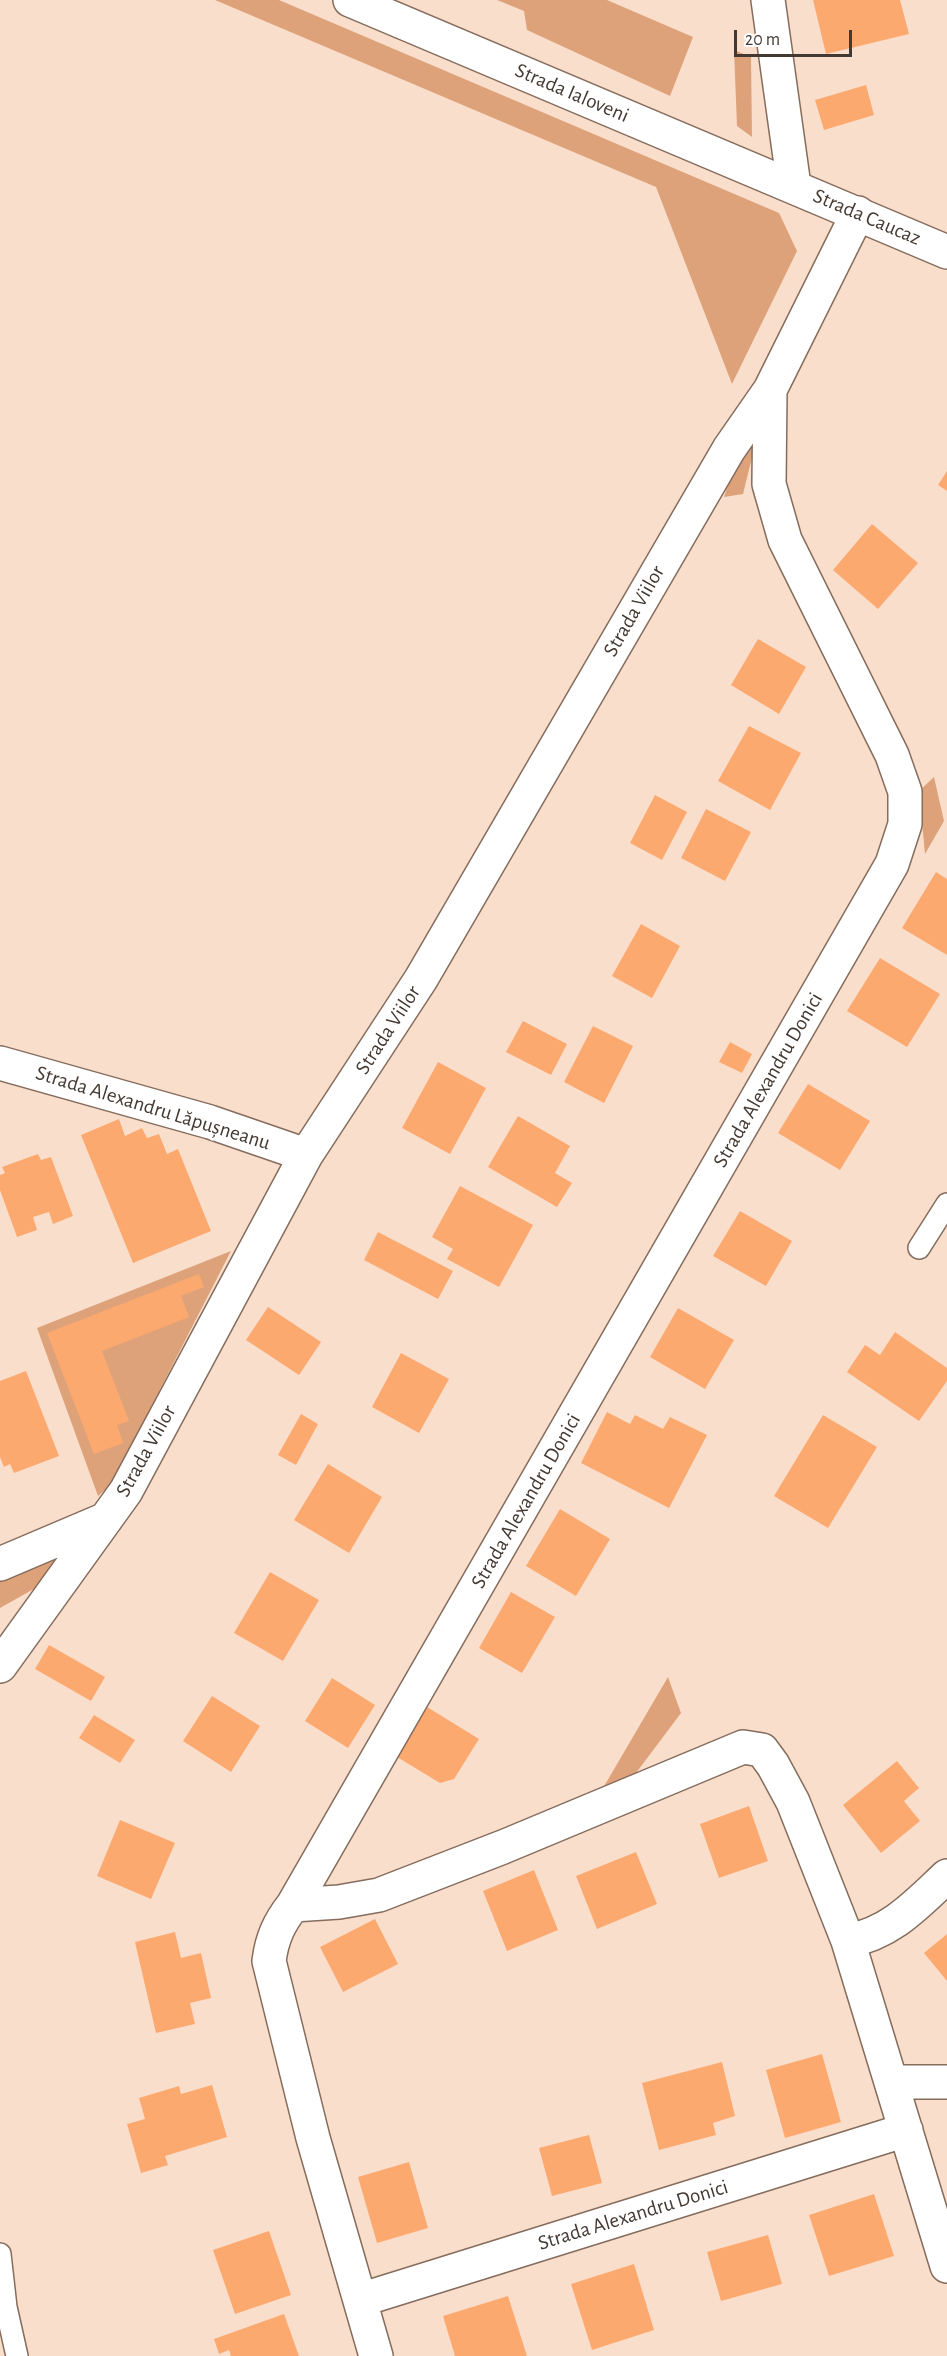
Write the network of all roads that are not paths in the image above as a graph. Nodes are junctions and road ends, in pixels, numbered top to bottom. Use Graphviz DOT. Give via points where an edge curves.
graph roads {
  1 [pos="350,0"];
  2 [pos="768,0"];
  3 [pos="794,186"];
  4 [pos="858,213"];
  5 [pos="947,252"];
  6 [pos="770,390"];
  7 [pos="8,1071"];
  8 [pos="306,1155"];
  9 [pos="947,1204"];
  10 [pos="920,1248"];
  11 [pos="106,1519"];
  12 [pos="0,1564"];
  13 [pos="0,1666"];
  14 [pos="947,1876"];
  15 [pos="293,1905"];
  16 [pos="848,1941"];
  17 [pos="892,2082"];
  18 [pos="947,2082"];
  19 [pos="906,2130"];
  20 [pos="0,2254"];
  21 [pos="947,2266"];
  22 [pos="360,2300"];
  23 [pos="16,2356"];
  24 [pos="376,2356"];
  1 -- 3 [label="street, Strada Ialoveni"];
  2 -- 3 [label="street, Strada Caucaz"];
  3 -- 4 [label="street, Strada Caucaz"];
  4 -- 5 [label="street, Strada Caucaz"];
  4 -- 6 [label="street, Strada Alexandru Donici"];
  6 -- 8 [label="street, Strada Viilor" via="729,449 420,979"];
  6 -- 15 [label="street, Strada Alexandru Donici" via="769,484 785,540 892,755 905,792 905,824 892,864"];
  7 -- 8 [label="street, Strada Alexandru Lăpușneanu" via="210,1122"];
  8 -- 11 [label="street, Strada Viilor" via="126,1491"];
  9 -- 10 [label="lane"];
  11 -- 12 [label="street"];
  11 -- 13 [label="street, Strada Viilor"];
  14 -- 16 [label="street" via="887,1928 867,1938"];
  15 -- 16 [label="street" via="379,1895 743,1747 762,1750 773,1765 793,1802"];
  15 -- 22 [label="street, Strada Alexandru Donici" via="280,1922 269,1960 313,2138"];
  16 -- 17 [label="street"];
  17 -- 18 [label="street"];
  17 -- 19 [label="street"];
  19 -- 21 [label="street"];
  19 -- 22 [label="street, Strada Alexandru Donici"];
  20 -- 23 [label="lane"];
  22 -- 24 [label="street, Strada Alexandru Donici"];
}
